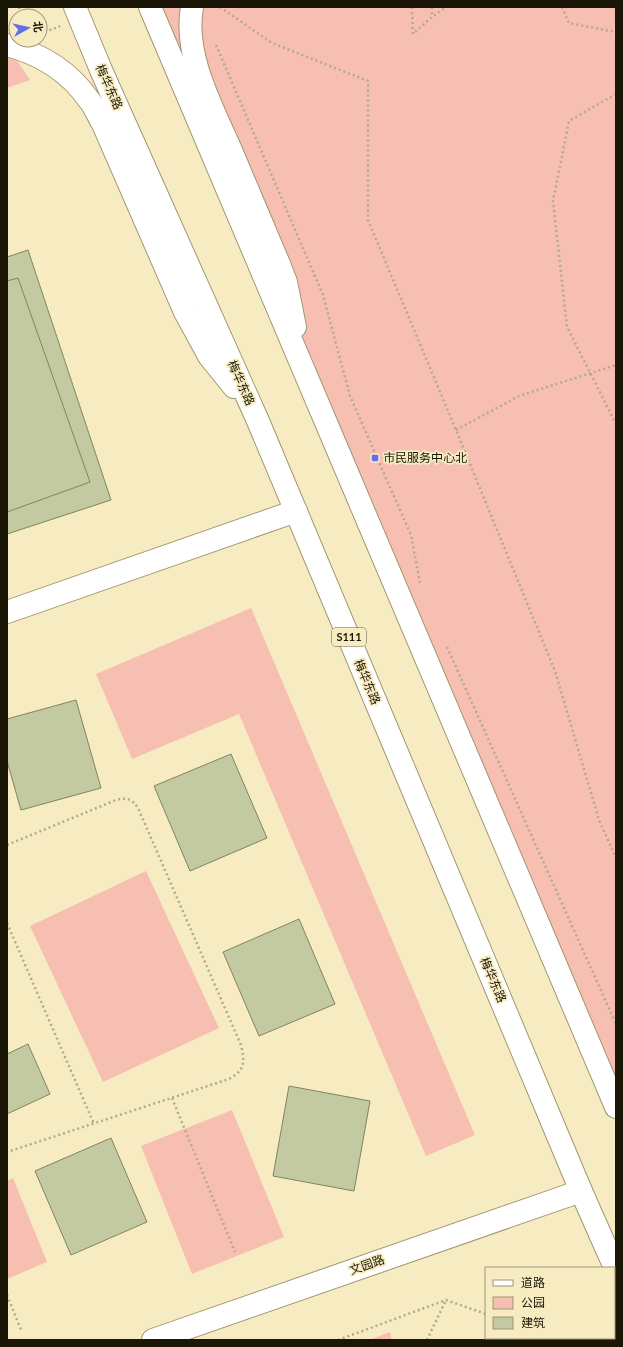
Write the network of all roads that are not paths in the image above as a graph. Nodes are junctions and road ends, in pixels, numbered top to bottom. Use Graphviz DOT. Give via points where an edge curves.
graph roads {
  1 [pos="76,7"];
  2 [pos="150,7"];
  3 [pos="192,7"];
  4 [pos="7,45"];
  5 [pos="307,379"];
  6 [pos="258,421"];
  7 [pos="296,511"];
  8 [pos="7,612"];
  9 [pos="616,1107"];
  10 [pos="581,1191"];
  11 [pos="615,1267"];
  12 [pos="153,1340"];
  1 -- 6 [label="main road, 梅华东路 / S111" via="101,70"];
  2 -- 5 [label="main road"];
  3 -- 5 [label="main road" via="190,32 194,59 280,264"];
  4 -- 6 [label="main road" via="35,54 54,64 72,79 90,100 196,334 209,356"];
  5 -- 9 [label="main road"];
  6 -- 7 [label="main road, 梅华东路 / S111"];
  7 -- 8 [label="main road"];
  7 -- 10 [label="main road, 梅华东路 / S111"];
  10 -- 11 [label="main road, 梅华东路 / S111"];
  10 -- 12 [label="main road, 文园路"];
}
